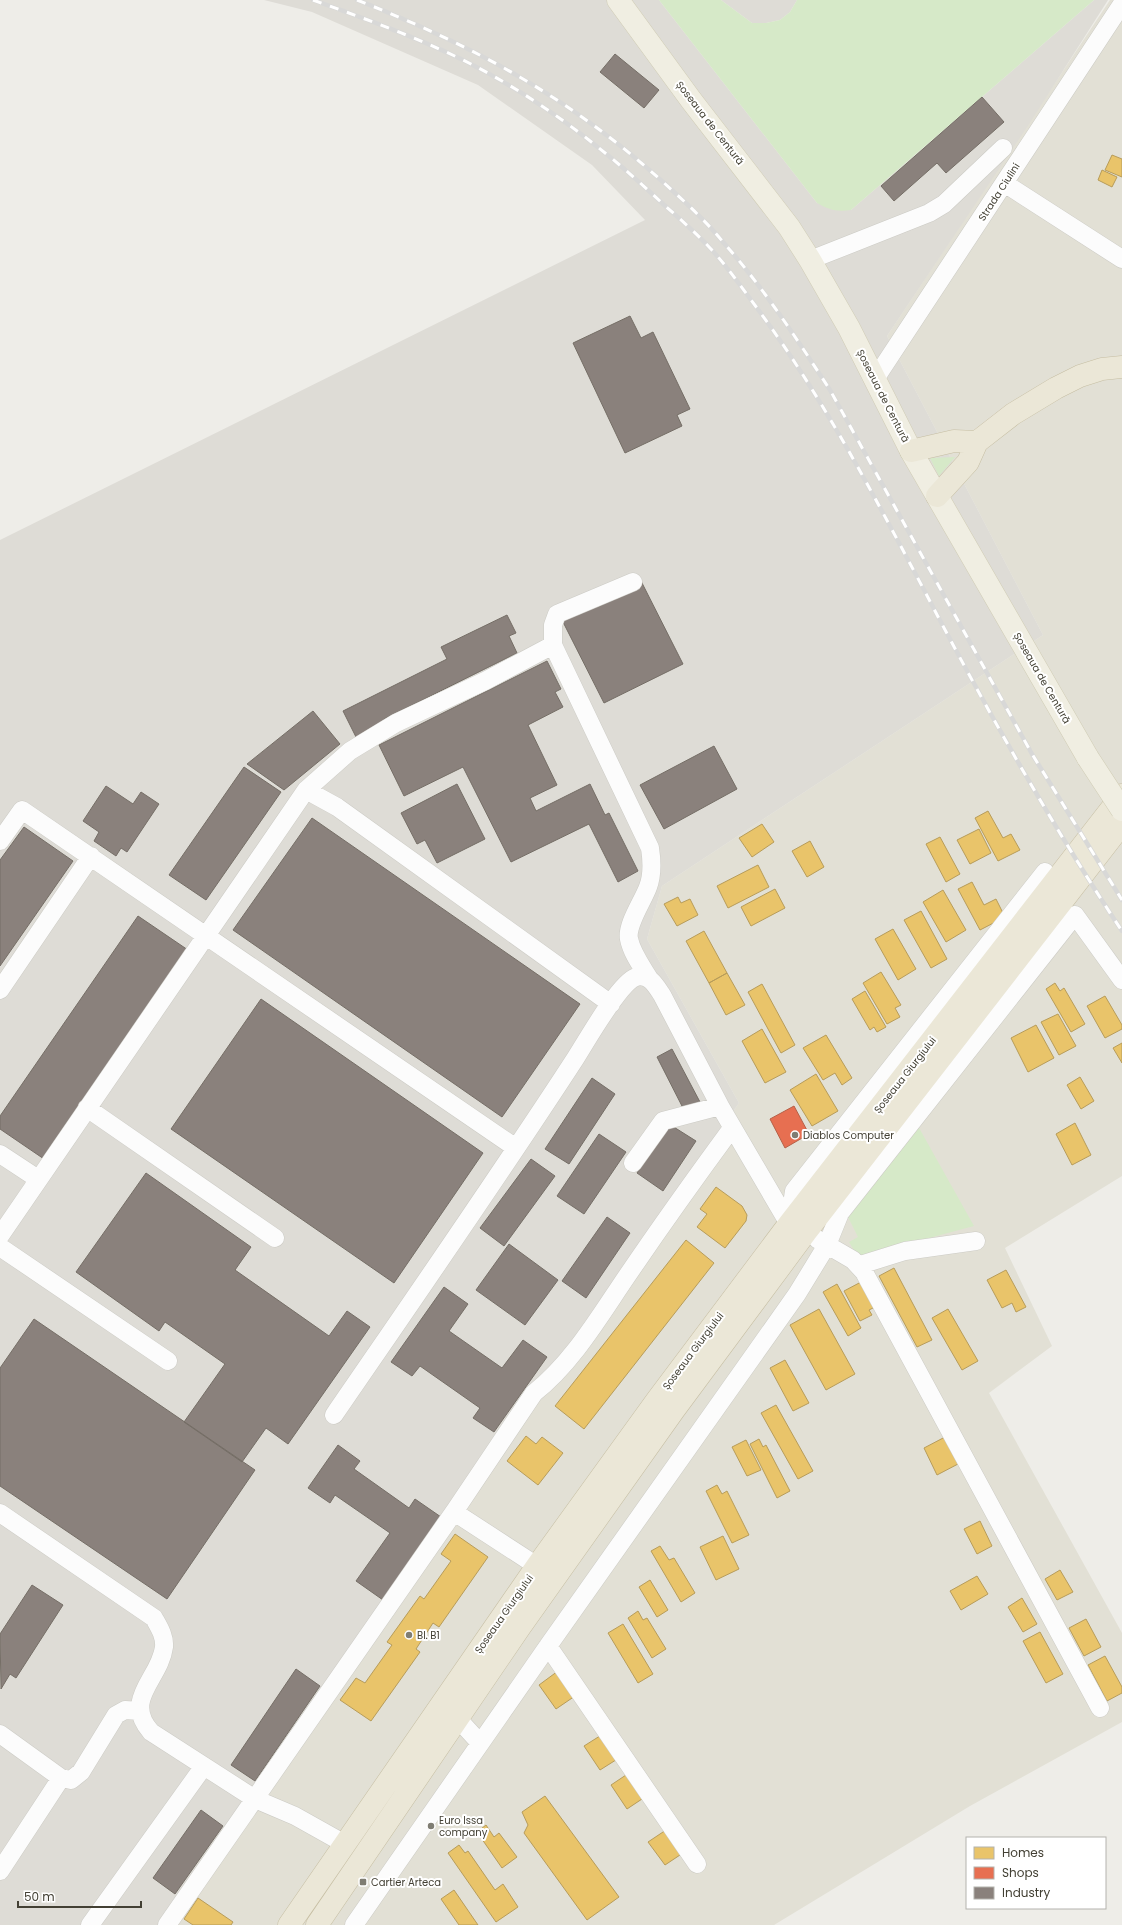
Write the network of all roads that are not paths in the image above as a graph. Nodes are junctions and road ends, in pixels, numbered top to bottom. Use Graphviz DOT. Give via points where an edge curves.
graph roads {
  1 [pos="618,0"];
  2 [pos="1122,4"];
  3 [pos="1003,148"];
  4 [pos="1004,184"];
  5 [pos="1122,259"];
  6 [pos="810,260"];
  7 [pos="1122,366"];
  8 [pos="875,379"];
  9 [pos="978,442"];
  10 [pos="911,451"];
  11 [pos="937,496"];
  12 [pos="632,582"];
  13 [pos="553,645"];
  14 [pos="306,790"];
  15 [pos="1122,795"];
  16 [pos="1122,810"];
  17 [pos="6,820"];
  18 [pos="1122,824"];
  19 [pos="0,841"];
  20 [pos="91,856"];
  21 [pos="1045,872"];
  22 [pos="206,934"];
  23 [pos="650,980"];
  24 [pos="1122,980"];
  25 [pos="0,990"];
  26 [pos="611,1004"];
  27 [pos="720,1106"];
  28 [pos="87,1108"];
  29 [pos="732,1128"];
  30 [pos="516,1148"];
  31 [pos="0,1154"];
  32 [pos="633,1163"];
  33 [pos="38,1179"];
  34 [pos="797,1228"];
  35 [pos="0,1236"];
  36 [pos="275,1238"];
  37 [pos="976,1241"];
  38 [pos="827,1245"];
  39 [pos="0,1247"];
  40 [pos="860,1265"];
  41 [pos="168,1361"];
  42 [pos="334,1415"];
  43 [pos="454,1512"];
  44 [pos="0,1513"];
  45 [pos="537,1566"];
  46 [pos="548,1646"];
  47 [pos="1100,1708"];
  48 [pos="140,1711"];
  49 [pos="458,1719"];
  50 [pos="0,1734"];
  51 [pos="480,1743"];
  52 [pos="204,1766"];
  53 [pos="61,1778"];
  54 [pos="255,1799"];
  55 [pos="345,1844"];
  56 [pos="697,1864"];
  57 [pos="0,1872"];
  58 [pos="90,1925"];
  59 [pos="167,1925"];
  60 [pos="289,1925"];
  61 [pos="317,1925"];
  62 [pos="354,1925"];
  1 -- 6 [label="main road, Șoseaua de Centură"];
  2 -- 4 [label="street, Strada Ciulini"];
  3 -- 6 [label="street" via="944,204 929,213"];
  4 -- 5 [label="street"];
  4 -- 8 [label="street, Strada Ciulini"];
  6 -- 8 [label="main road, Șoseaua de Centură"];
  7 -- 9 [label="highway" via="1102,369 1056,388 1013,414"];
  8 -- 10 [label="main road, Șoseaua de Centură"];
  9 -- 10 [label="highway" via="954,441"];
  9 -- 11 [label="highway" via="968,462"];
  10 -- 11 [label="main road, Șoseaua de Centură"];
  11 -- 16 [label="main road, Șoseaua de Centură, bridge" via="1088,758"];
  12 -- 13 [label="street" via="557,614 553,625"];
  13 -- 14 [label="street" via="396,723 350,751"];
  13 -- 23 [label="street" via="650,848 652,866 648,887 630,927 628,938"];
  14 -- 22 [label="street"];
  14 -- 26 [label="street" via="338,807"];
  15 -- 34 [label="highway, Șoseaua Giurgiului"];
  17 -- 19 [label="street"];
  17 -- 20 [label="street" via="22,810"];
  18 -- 34 [label="highway, Șoseaua Giurgiului"];
  20 -- 22 [label="street"];
  20 -- 25 [label="street"];
  21 -- 34 [label="street" via="794,1191"];
  22 -- 28 [label="street"];
  22 -- 30 [label="street"];
  23 -- 26 [label="street" via="644,977 636,978"];
  23 -- 27 [label="street" via="662,995"];
  24 -- 38 [label="street" via="1075,915 840,1214"];
  26 -- 30 [label="street"];
  27 -- 29 [label="street"];
  27 -- 32 [label="street" via="663,1121"];
  28 -- 33 [label="street"];
  28 -- 36 [label="street"];
  29 -- 34 [label="street"];
  29 -- 43 [label="street" via="588,1332 548,1382 534,1393"];
  30 -- 42 [label="street"];
  31 -- 33 [label="street"];
  33 -- 35 [label="street"];
  34 -- 38 [label="street"];
  34 -- 45 [label="highway, Șoseaua Giurgiului" via="657,1400"];
  34 -- 49 [label="highway, Șoseaua Giurgiului" via="674,1410"];
  37 -- 40 [label="street" via="905,1251"];
  38 -- 40 [label="street"];
  38 -- 46 [label="street" via="797,1294"];
  39 -- 41 [label="street"];
  40 -- 47 [label="street"];
  43 -- 45 [label="street"];
  43 -- 54 [label="street"];
  44 -- 48 [label="street" via="154,1618 162,1633 164,1647 141,1698"];
  45 -- 55 [label="highway, Șoseaua Giurgiului"];
  46 -- 51 [label="street"];
  46 -- 56 [label="street"];
  48 -- 52 [label="street" via="143,1723 151,1732"];
  48 -- 53 [label="street" via="125,1710 116,1715 81,1772 71,1780"];
  49 -- 51 [label="street"];
  49 -- 61 [label="highway, Șoseaua Giurgiului"];
  50 -- 53 [label="street"];
  51 -- 62 [label="street"];
  52 -- 54 [label="street"];
  52 -- 58 [label="street"];
  53 -- 57 [label="street"];
  54 -- 55 [label="street" via="295,1816"];
  54 -- 59 [label="street"];
  55 -- 60 [label="highway, Șoseaua Giurgiului"];
}
